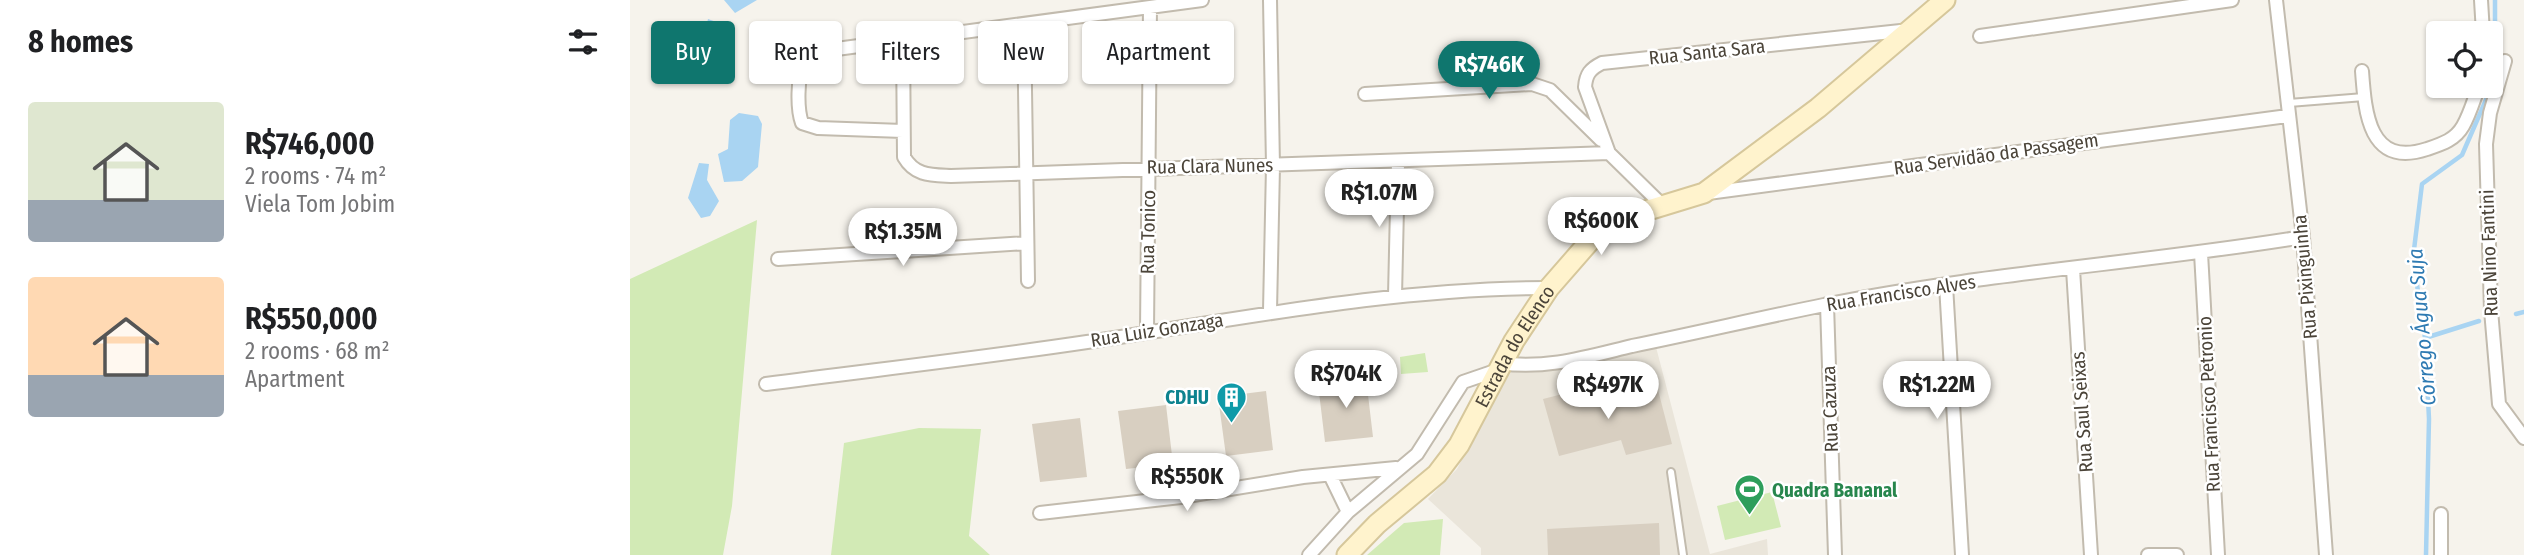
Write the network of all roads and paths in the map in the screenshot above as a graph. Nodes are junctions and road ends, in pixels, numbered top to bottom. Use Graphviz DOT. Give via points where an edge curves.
graph roads {
  1 [pos="1202,0"];
  2 [pos="1270,0"];
  3 [pos="1945,0"];
  4 [pos="2232,0"];
  5 [pos="2276,0"];
  6 [pos="2481,0"];
  7 [pos="2214,1"];
  8 [pos="1150,7"];
  9 [pos="1057,21"];
  10 [pos="2482,21"];
  11 [pos="1913,29"];
  12 [pos="1980,36"];
  13 [pos="856,48"];
  14 [pos="2505,61"];
  15 [pos="2362,71"];
  16 [pos="903,84"];
  17 [pos="1025,84"];
  18 [pos="1365,94"];
  19 [pos="2364,97"];
  20 [pos="2474,98"];
  21 [pos="2287,110"];
  22 [pos="902,131"];
  23 [pos="1606,148"];
  24 [pos="1398,163"];
  25 [pos="1273,166"];
  26 [pos="1149,167"];
  27 [pos="1026,173"];
  28 [pos="1704,193"];
  29 [pos="1661,204"];
  30 [pos="2303,237"];
  31 [pos="1027,243"];
  32 [pos="2201,253"];
  33 [pos="778,259"];
  34 [pos="2073,269"];
  35 [pos="1028,281"];
  36 [pos="1946,285"];
  37 [pos="1549,288"];
  38 [pos="1395,296"];
  39 [pos="1826,304"];
  40 [pos="1269,311"];
  41 [pos="1147,331"];
  42 [pos="1500,367"];
  43 [pos="766,384"];
  44 [pos="2524,438"];
  45 [pos="1396,468"];
  46 [pos="1671,472"];
  47 [pos="1331,475"];
  48 [pos="1348,512"];
  49 [pos="1040,513"];
  50 [pos="2441,514"];
  51 [pos="1309,555"];
  52 [pos="1347,555"];
  53 [pos="1683,555"];
  54 [pos="1835,555"];
  55 [pos="1962,555"];
  56 [pos="2091,555"];
  57 [pos="2148,555"];
  58 [pos="2177,555"];
  59 [pos="2218,555"];
  60 [pos="2326,555"];
  61 [pos="2441,555"];
  1 -- 8 [label="street"];
  2 -- 25 [label="street"];
  3 -- 11 [label="street, Estrada do Elenco"];
  4 -- 7 [label="street"];
  5 -- 21 [label="street, Rua Pixinguinha"];
  6 -- 10 [label="street"];
  7 -- 12 [label="street"];
  8 -- 9 [label="street"];
  8 -- 26 [label="street, Rua Tonico"];
  11 -- 23 [label="street, Rua Santa Sara" via="1602,63 1586,76 1585,87"];
  11 -- 28 [label="street, Estrada do Elenco" via="1818,108"];
  13 -- 22 [label="street" via="814,55 804,64 800,118 808,127"];
  14 -- 44 [label="street, Rua Nino Fantini" via="2486,144 2491,310 2499,404"];
  15 -- 19 [label="street"];
  16 -- 22 [label="street"];
  17 -- 27 [label="street"];
  18 -- 23 [label="street" via="1532,84 1550,90"];
  19 -- 20 [label="street" via="2378,142 2401,152 2422,151 2450,141 2463,127"];
  19 -- 21 [label="lane"];
  21 -- 28 [label="street, Rua Servidão da Passagem"];
  21 -- 30 [label="street, Rua Pixinguinha"];
  22 -- 27 [label="street, Rua Clara Nunes" via="904,157 911,169 923,174"];
  23 -- 24 [label="street, Rua Clara Nunes"];
  23 -- 29 [label="street"];
  24 -- 25 [label="street, Rua Clara Nunes"];
  24 -- 38 [label="street"];
  25 -- 26 [label="street, Rua Clara Nunes"];
  25 -- 40 [label="street"];
  26 -- 27 [label="street, Rua Clara Nunes"];
  26 -- 41 [label="street, Rua Tonico"];
  27 -- 31 [label="street"];
  28 -- 29 [label="street, Estrada do Elenco"];
  29 -- 37 [label="street, Estrada do Elenco" via="1619,219 1597,233"];
  30 -- 32 [label="street, Rua Francisco Alves"];
  30 -- 60 [label="street, Rua Pixinguinha"];
  31 -- 33 [label="street"];
  31 -- 35 [label="street"];
  32 -- 34 [label="street, Rua Francisco Alves"];
  32 -- 59 [label="street, Rua Francisco Petronio"];
  34 -- 36 [label="street, Rua Francisco Alves"];
  34 -- 56 [label="street, Rua Saul Seixas"];
  36 -- 39 [label="street, Rua Francisco Alves"];
  36 -- 55 [label="street"];
  37 -- 38 [label="street, Rua Luiz Gonzaga" via="1461,289"];
  37 -- 42 [label="street, Estrada do Elenco"];
  38 -- 40 [label="street, Rua Luiz Gonzaga"];
  39 -- 42 [label="street, Rua Francisco Alves" via="1575,359"];
  39 -- 54 [label="street, Rua Cazuza"];
  40 -- 41 [label="street, Rua Luiz Gonzaga"];
  41 -- 43 [label="street, Rua Luiz Gonzaga"];
  42 -- 45 [label="street" via="1463,382 1416,454"];
  42 -- 52 [label="street, Estrada do Elenco" via="1459,445 1437,474"];
  45 -- 47 [label="street"];
  45 -- 48 [label="street"];
  46 -- 53 [label="lane"];
  47 -- 48 [label="street"];
  47 -- 49 [label="street"];
  48 -- 51 [label="street"];
  50 -- 61 [label="street"];
  57 -- 58 [label="street"];
}
